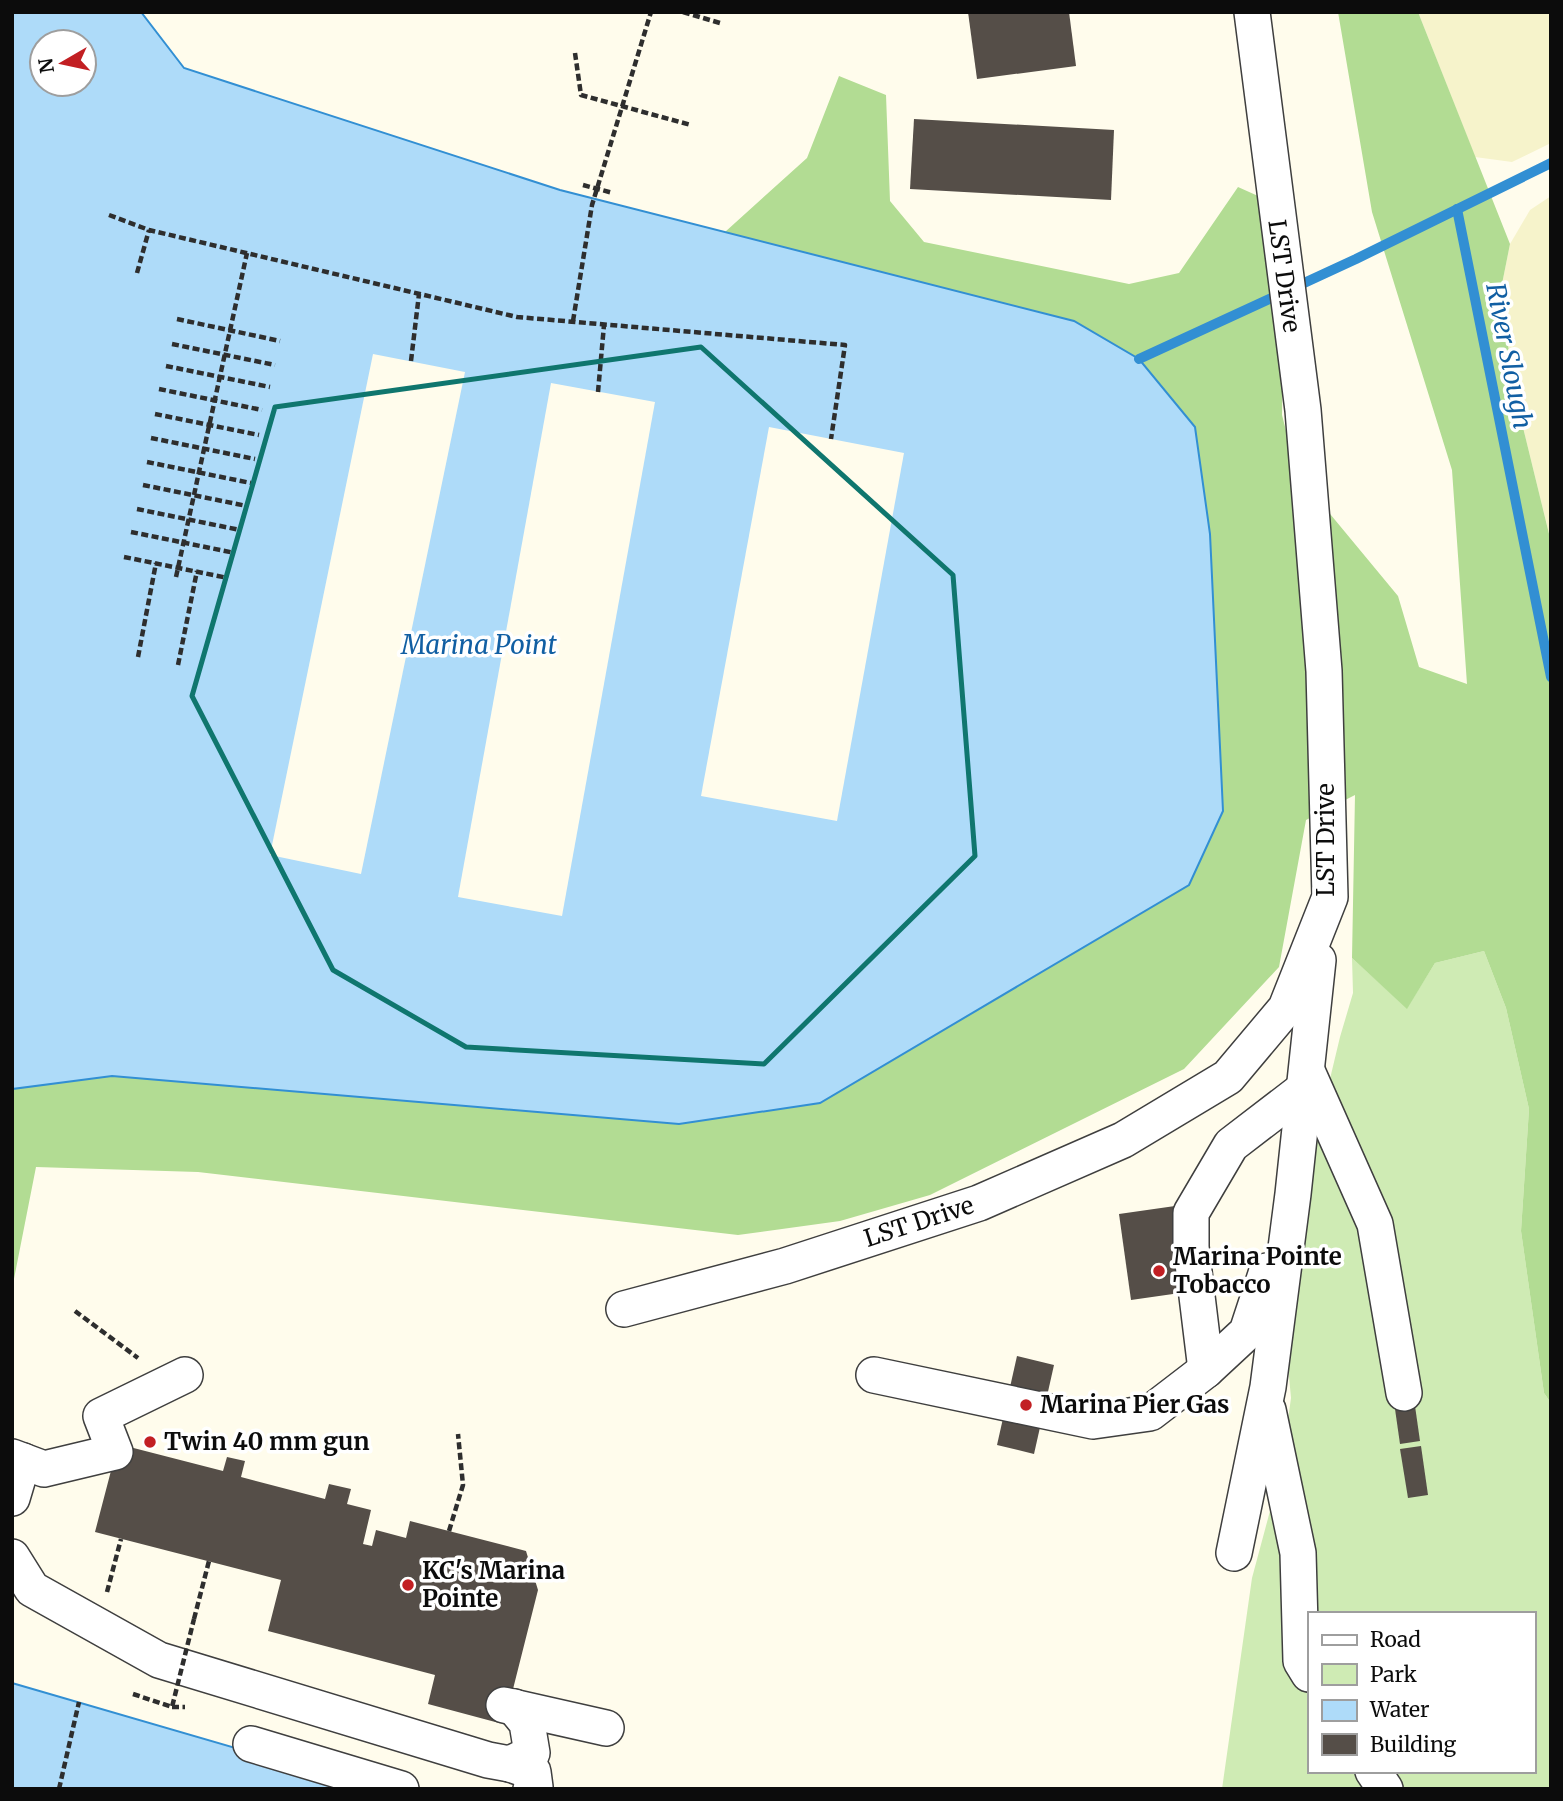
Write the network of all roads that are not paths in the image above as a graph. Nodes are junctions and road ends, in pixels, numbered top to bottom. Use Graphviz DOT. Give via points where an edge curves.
graph roads {
  1 [pos="1252,12"];
  2 [pos="1323,915"];
  3 [pos="1305,1080"];
  4 [pos="1293,1194"];
  5 [pos="624,1309"];
  6 [pos="1206,1370"];
  7 [pos="874,1374"];
  8 [pos="185,1375"];
  9 [pos="1404,1394"];
  10 [pos="1266,1396"];
  11 [pos="18,1459"];
  12 [pos="12,1498"];
  13 [pos="1234,1553"];
  14 [pos="12,1557"];
  15 [pos="1308,1672"];
  16 [pos="607,1727"];
  17 [pos="251,1744"];
  18 [pos="1374,1773"];
  19 [pos="521,1776"];
  20 [pos="401,1789"];
  21 [pos="1385,1789"];
  1 -- 2 [label="street, LST Drive" via="1303,410 1323,657 1330,897"];
  2 -- 3 [label="street"];
  2 -- 5 [label="street, LST Drive" via="1286,1008 1228,1077 1123,1140 979,1203 785,1266"];
  3 -- 4 [label="street"];
  3 -- 6 [label="street" via="1231,1145 1191,1213"];
  3 -- 9 [label="street" via="1375,1224"];
  4 -- 6 [label="street" via="1247,1332"];
  4 -- 10 [label="street"];
  6 -- 7 [label="street" via="1150,1413 1093,1421"];
  8 -- 11 [label="street" via="101,1416 115,1452 44,1469"];
  10 -- 13 [label="street"];
  10 -- 15 [label="street" via="1298,1553 1301,1661"];
  11 -- 12 [label="street"];
  14 -- 19 [label="street" via="32,1589 159,1660 488,1760"];
  16 -- 19 [label="street" via="509,1706 527,1723 532,1753"];
  17 -- 20 [label="street"];
  18 -- 21 [label="street"];
}
